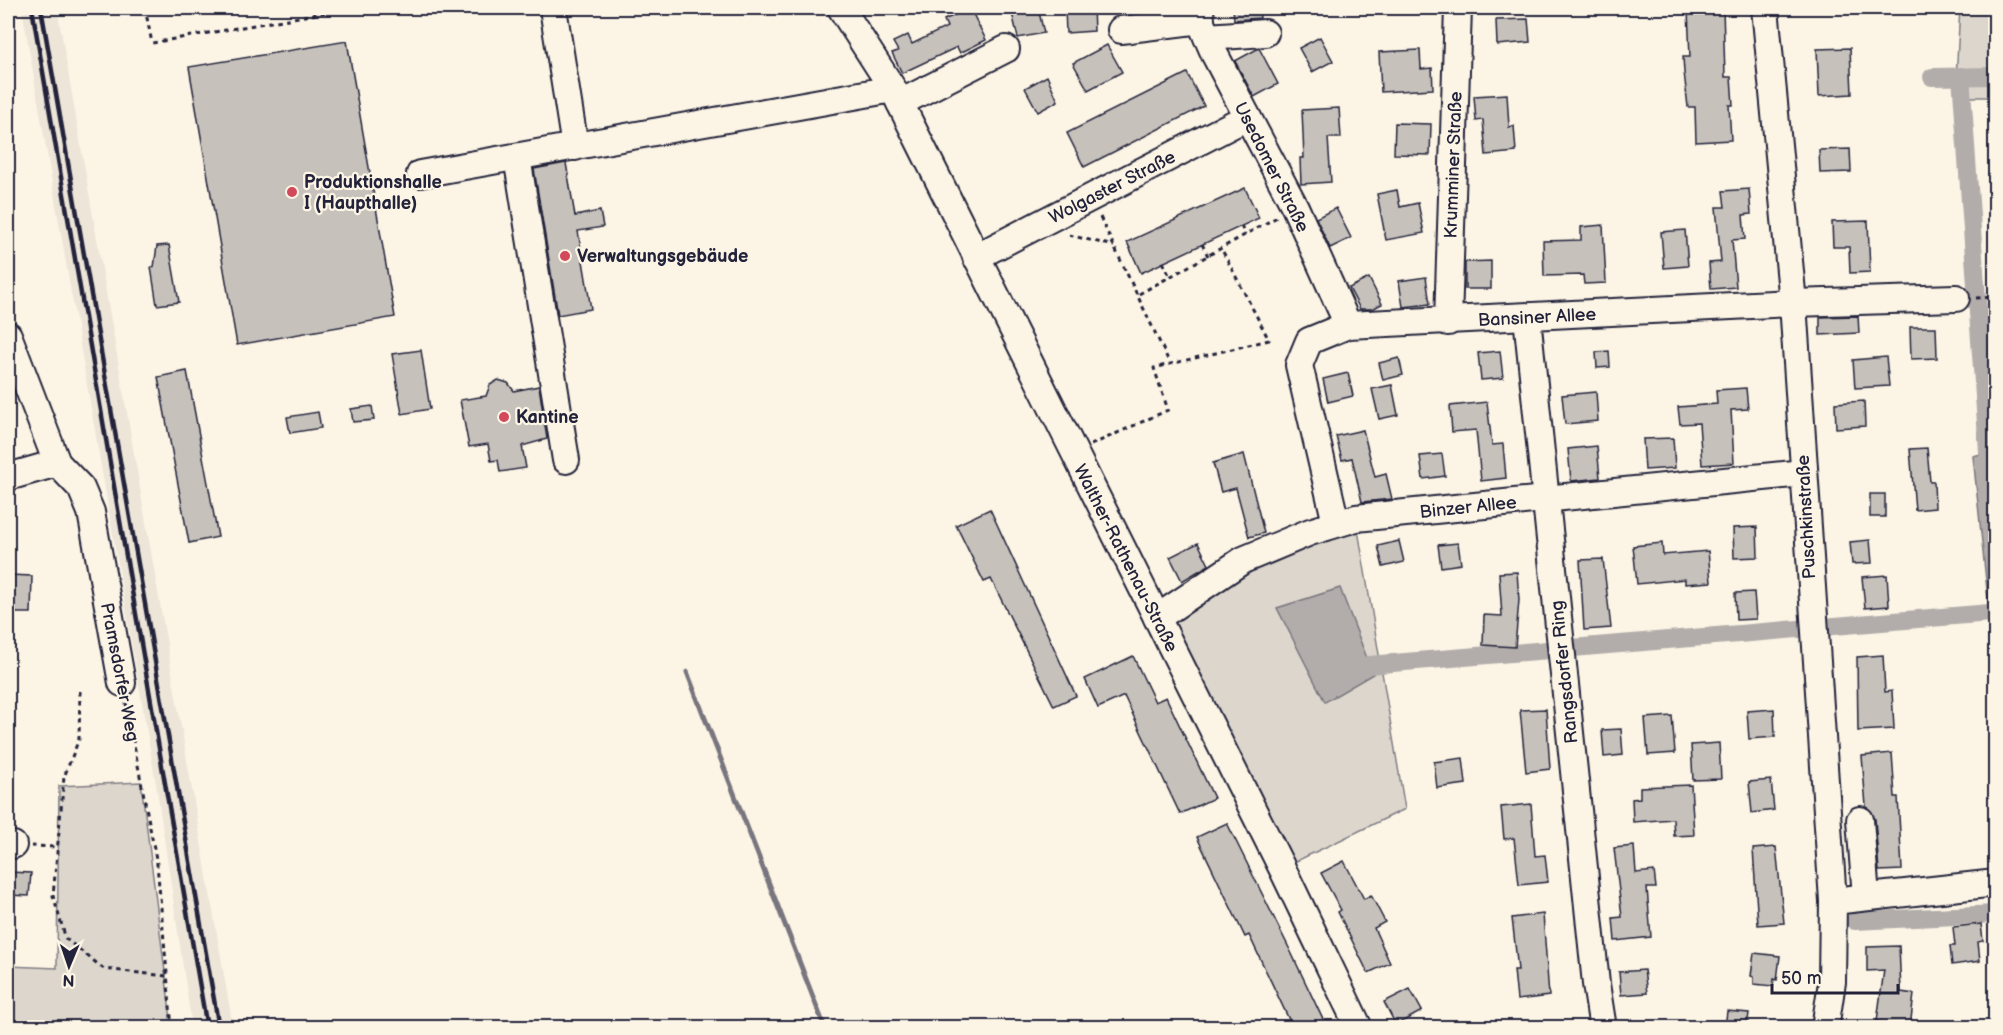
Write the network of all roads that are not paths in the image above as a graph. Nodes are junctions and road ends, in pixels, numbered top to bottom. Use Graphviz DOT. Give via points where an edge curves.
graph roads {
  1 [pos="553,8"];
  2 [pos="841,8"];
  3 [pos="1458,8"];
  4 [pos="1765,8"];
  5 [pos="1203,21"];
  6 [pos="1121,30"];
  7 [pos="1265,33"];
  8 [pos="1006,49"];
  9 [pos="896,96"];
  10 [pos="1247,117"];
  11 [pos="575,147"];
  12 [pos="517,157"];
  13 [pos="420,174"];
  14 [pos="976,257"];
  15 [pos="1956,298"];
  16 [pos="1793,303"];
  17 [pos="1527,317"];
  18 [pos="1448,322"];
  19 [pos="1348,325"];
  20 [pos="8,335"];
  21 [pos="566,460"];
  22 [pos="57,463"];
  23 [pos="1803,473"];
  24 [pos="8,477"];
  25 [pos="1547,499"];
  26 [pos="1336,523"];
  27 [pos="1157,618"];
  28 [pos="122,683"];
  29 [pos="1860,820"];
  30 [pos="1994,883"];
  31 [pos="1866,897"];
  32 [pos="1833,901"];
  33 [pos="1359,1028"];
  34 [pos="1603,1028"];
  35 [pos="1825,1028"];
  1 -- 11 [label="street"];
  2 -- 9 [label="street, Walther-Rathenau-Straße"];
  3 -- 18 [label="street, Krumminer Straße"];
  4 -- 16 [label="street, Puschkinstraße"];
  5 -- 6 [label="street"];
  5 -- 7 [label="street"];
  5 -- 10 [label="street, Usedomer Straße"];
  8 -- 9 [label="street"];
  9 -- 11 [label="street"];
  9 -- 14 [label="street, Walther-Rathenau-Straße"];
  10 -- 14 [label="street, Wolgaster Straße"];
  10 -- 19 [label="street, Usedomer Straße" via="1295,207"];
  11 -- 12 [label="street"];
  12 -- 13 [label="street"];
  12 -- 21 [label="street"];
  14 -- 27 [label="street, Walther-Rathenau-Straße"];
  15 -- 16 [label="street, Bansiner Allee"];
  16 -- 17 [label="street, Bansiner Allee"];
  16 -- 23 [label="street, Puschkinstraße"];
  17 -- 18 [label="street, Bansiner Allee"];
  17 -- 25 [label="street, Rangsdorfer Ring"];
  18 -- 19 [label="street, Bansiner Allee"];
  19 -- 26 [label="street, Bansiner Allee" via="1309,341 1299,365"];
  20 -- 22 [label="street, Pramsdorfer Weg"];
  22 -- 24 [label="street"];
  22 -- 28 [label="street, Pramsdorfer Weg" via="81,488 90,512"];
  23 -- 25 [label="street, Binzer Allee"];
  23 -- 32 [label="street, Puschkinstraße"];
  25 -- 26 [label="street, Binzer Allee"];
  25 -- 34 [label="street, Rangsdorfer Ring"];
  26 -- 27 [label="street, Binzer Allee" via="1243,560"];
  27 -- 33 [label="street, Walther-Rathenau-Straße"];
  29 -- 31 [label="street"];
  30 -- 31 [label="street"];
  31 -- 32 [label="street"];
  32 -- 35 [label="street, Puschkinstraße" via="1832,982"];
}
